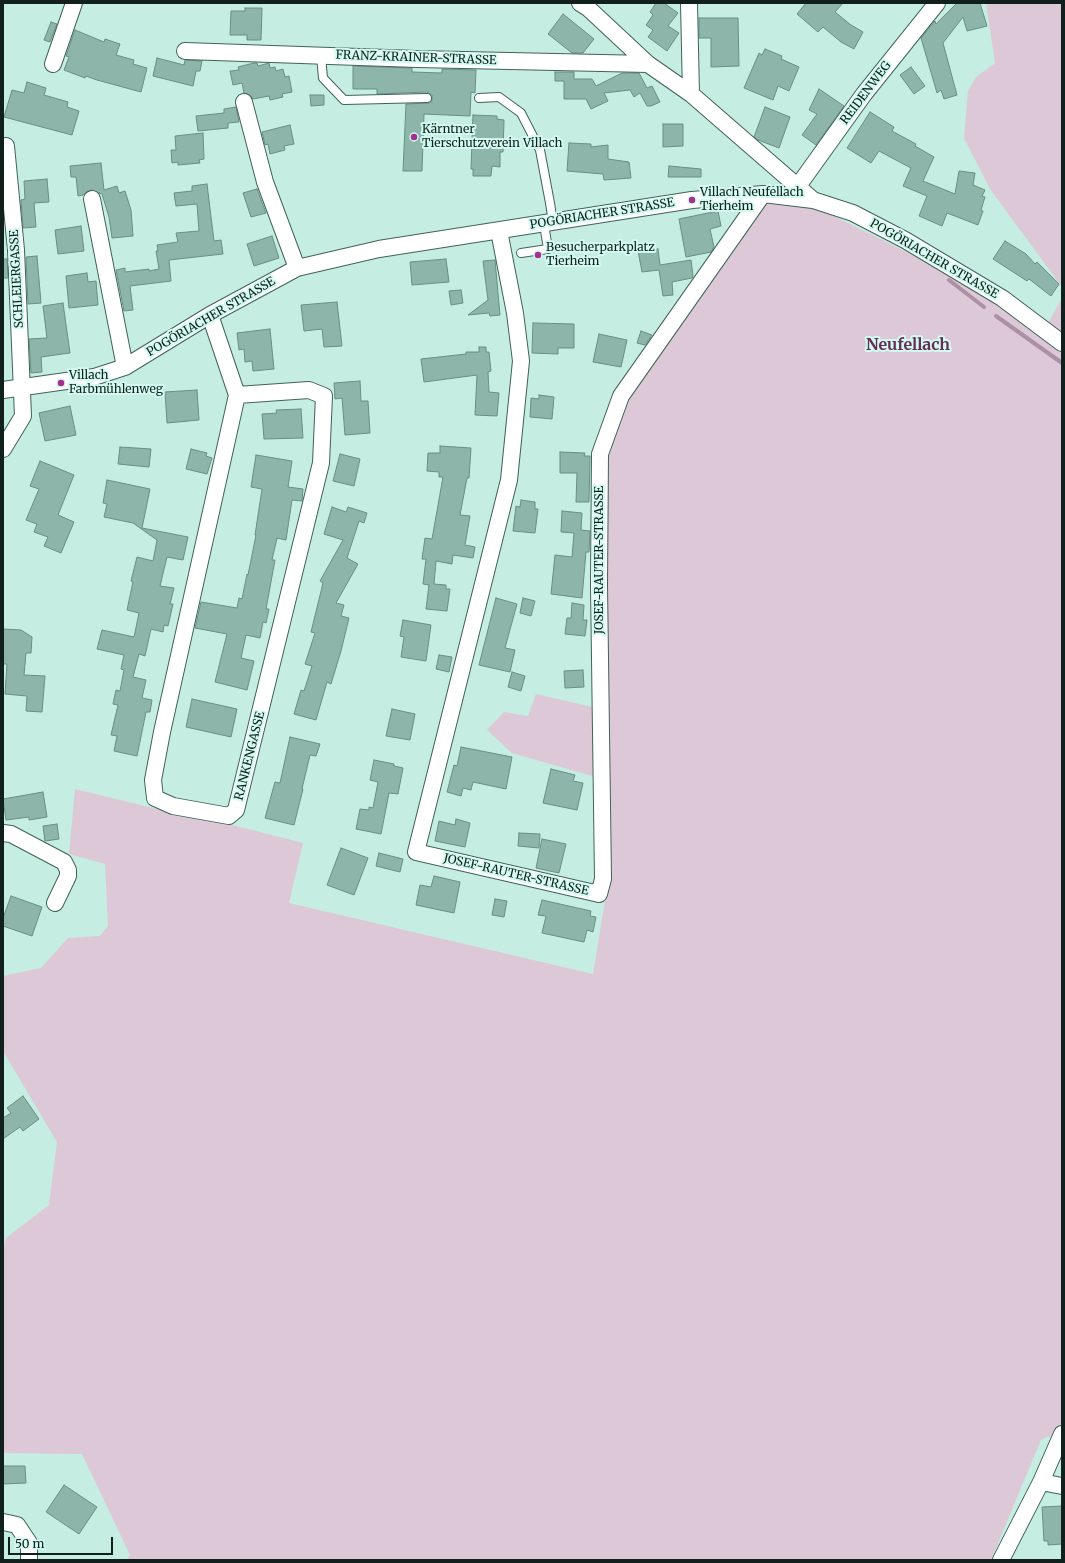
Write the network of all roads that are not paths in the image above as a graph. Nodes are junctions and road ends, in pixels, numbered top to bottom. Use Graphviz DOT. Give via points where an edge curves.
graph roads {
  1 [pos="74,3"];
  2 [pos="580,3"];
  3 [pos="689,3"];
  4 [pos="937,3"];
  5 [pos="185,51"];
  6 [pos="321,56"];
  7 [pos="53,64"];
  8 [pos="648,64"];
  9 [pos="691,94"];
  10 [pos="427,98"];
  11 [pos="478,98"];
  12 [pos="244,102"];
  13 [pos="6,146"];
  14 [pos="798,186"];
  15 [pos="763,194"];
  16 [pos="92,199"];
  17 [pos="813,200"];
  18 [pos="548,223"];
  19 [pos="499,231"];
  20 [pos="521,253"];
  21 [pos="298,268"];
  22 [pos="210,315"];
  23 [pos="1062,343"];
  24 [pos="125,367"];
  25 [pos="22,388"];
  26 [pos="3,390"];
  27 [pos="237,395"];
  28 [pos="3,449"];
  29 [pos="3,833"];
  30 [pos="55,903"];
  31 [pos="1062,1434"];
  32 [pos="1041,1482"];
  33 [pos="1062,1486"];
  34 [pos="3,1522"];
  35 [pos="28,1560"];
  36 [pos="1001,1560"];
  1 -- 7 [label="street"];
  2 -- 8 [label="street"];
  3 -- 9 [label="street"];
  4 -- 14 [label="street, REIDENWEG" via="864,94"];
  5 -- 6 [label="street, FRANZ-KRAINER-STRASSE"];
  6 -- 8 [label="street, FRANZ-KRAINER-STRASSE"];
  6 -- 10 [label="lane" via="323,78 344,100"];
  8 -- 9 [label="street"];
  9 -- 14 [label="street"];
  11 -- 18 [label="lane" via="498,97 521,113 540,150 550,203"];
  12 -- 21 [label="street" via="265,182"];
  13 -- 25 [label="street, SCHLEIERGASSE" via="16,250"];
  14 -- 17 [label="street"];
  15 -- 17 [label="street, POGÖRIACHER STRASSE"];
  15 -- 18 [label="street, POGÖRIACHER STRASSE" via="692,200"];
  15 -- 19 [label="street, JOSEF-RAUTER-STRASSE" via="621,396 600,454 603,879 599,894 416,852 509,480 521,361 515,313"];
  16 -- 24 [label="street"];
  17 -- 23 [label="street, POGÖRIACHER STRASSE" via="853,213 905,240 1002,298"];
  18 -- 19 [label="street, POGÖRIACHER STRASSE"];
  18 -- 20 [label="lane" via="548,249"];
  19 -- 21 [label="street, POGÖRIACHER STRASSE" via="379,249"];
  21 -- 22 [label="street, POGÖRIACHER STRASSE"];
  22 -- 24 [label="street, POGÖRIACHER STRASSE"];
  22 -- 27 [label="street"];
  24 -- 25 [label="street, POGÖRIACHER STRASSE" via="94,377"];
  25 -- 26 [label="street, POGÖRIACHER STRASSE"];
  25 -- 28 [label="street, SCHLEIERGASSE" via="23,416"];
  27 -- 27 [label="street, RANKENGASSE" via="153,780 155,798 173,806 229,816 236,810 321,463 324,396 310,390"];
  29 -- 30 [label="street" via="11,834 64,862 68,876"];
  31 -- 32 [label="street"];
  32 -- 33 [label="street"];
  32 -- 36 [label="street"];
  34 -- 35 [label="street" via="17,1525 29,1543"];
}
